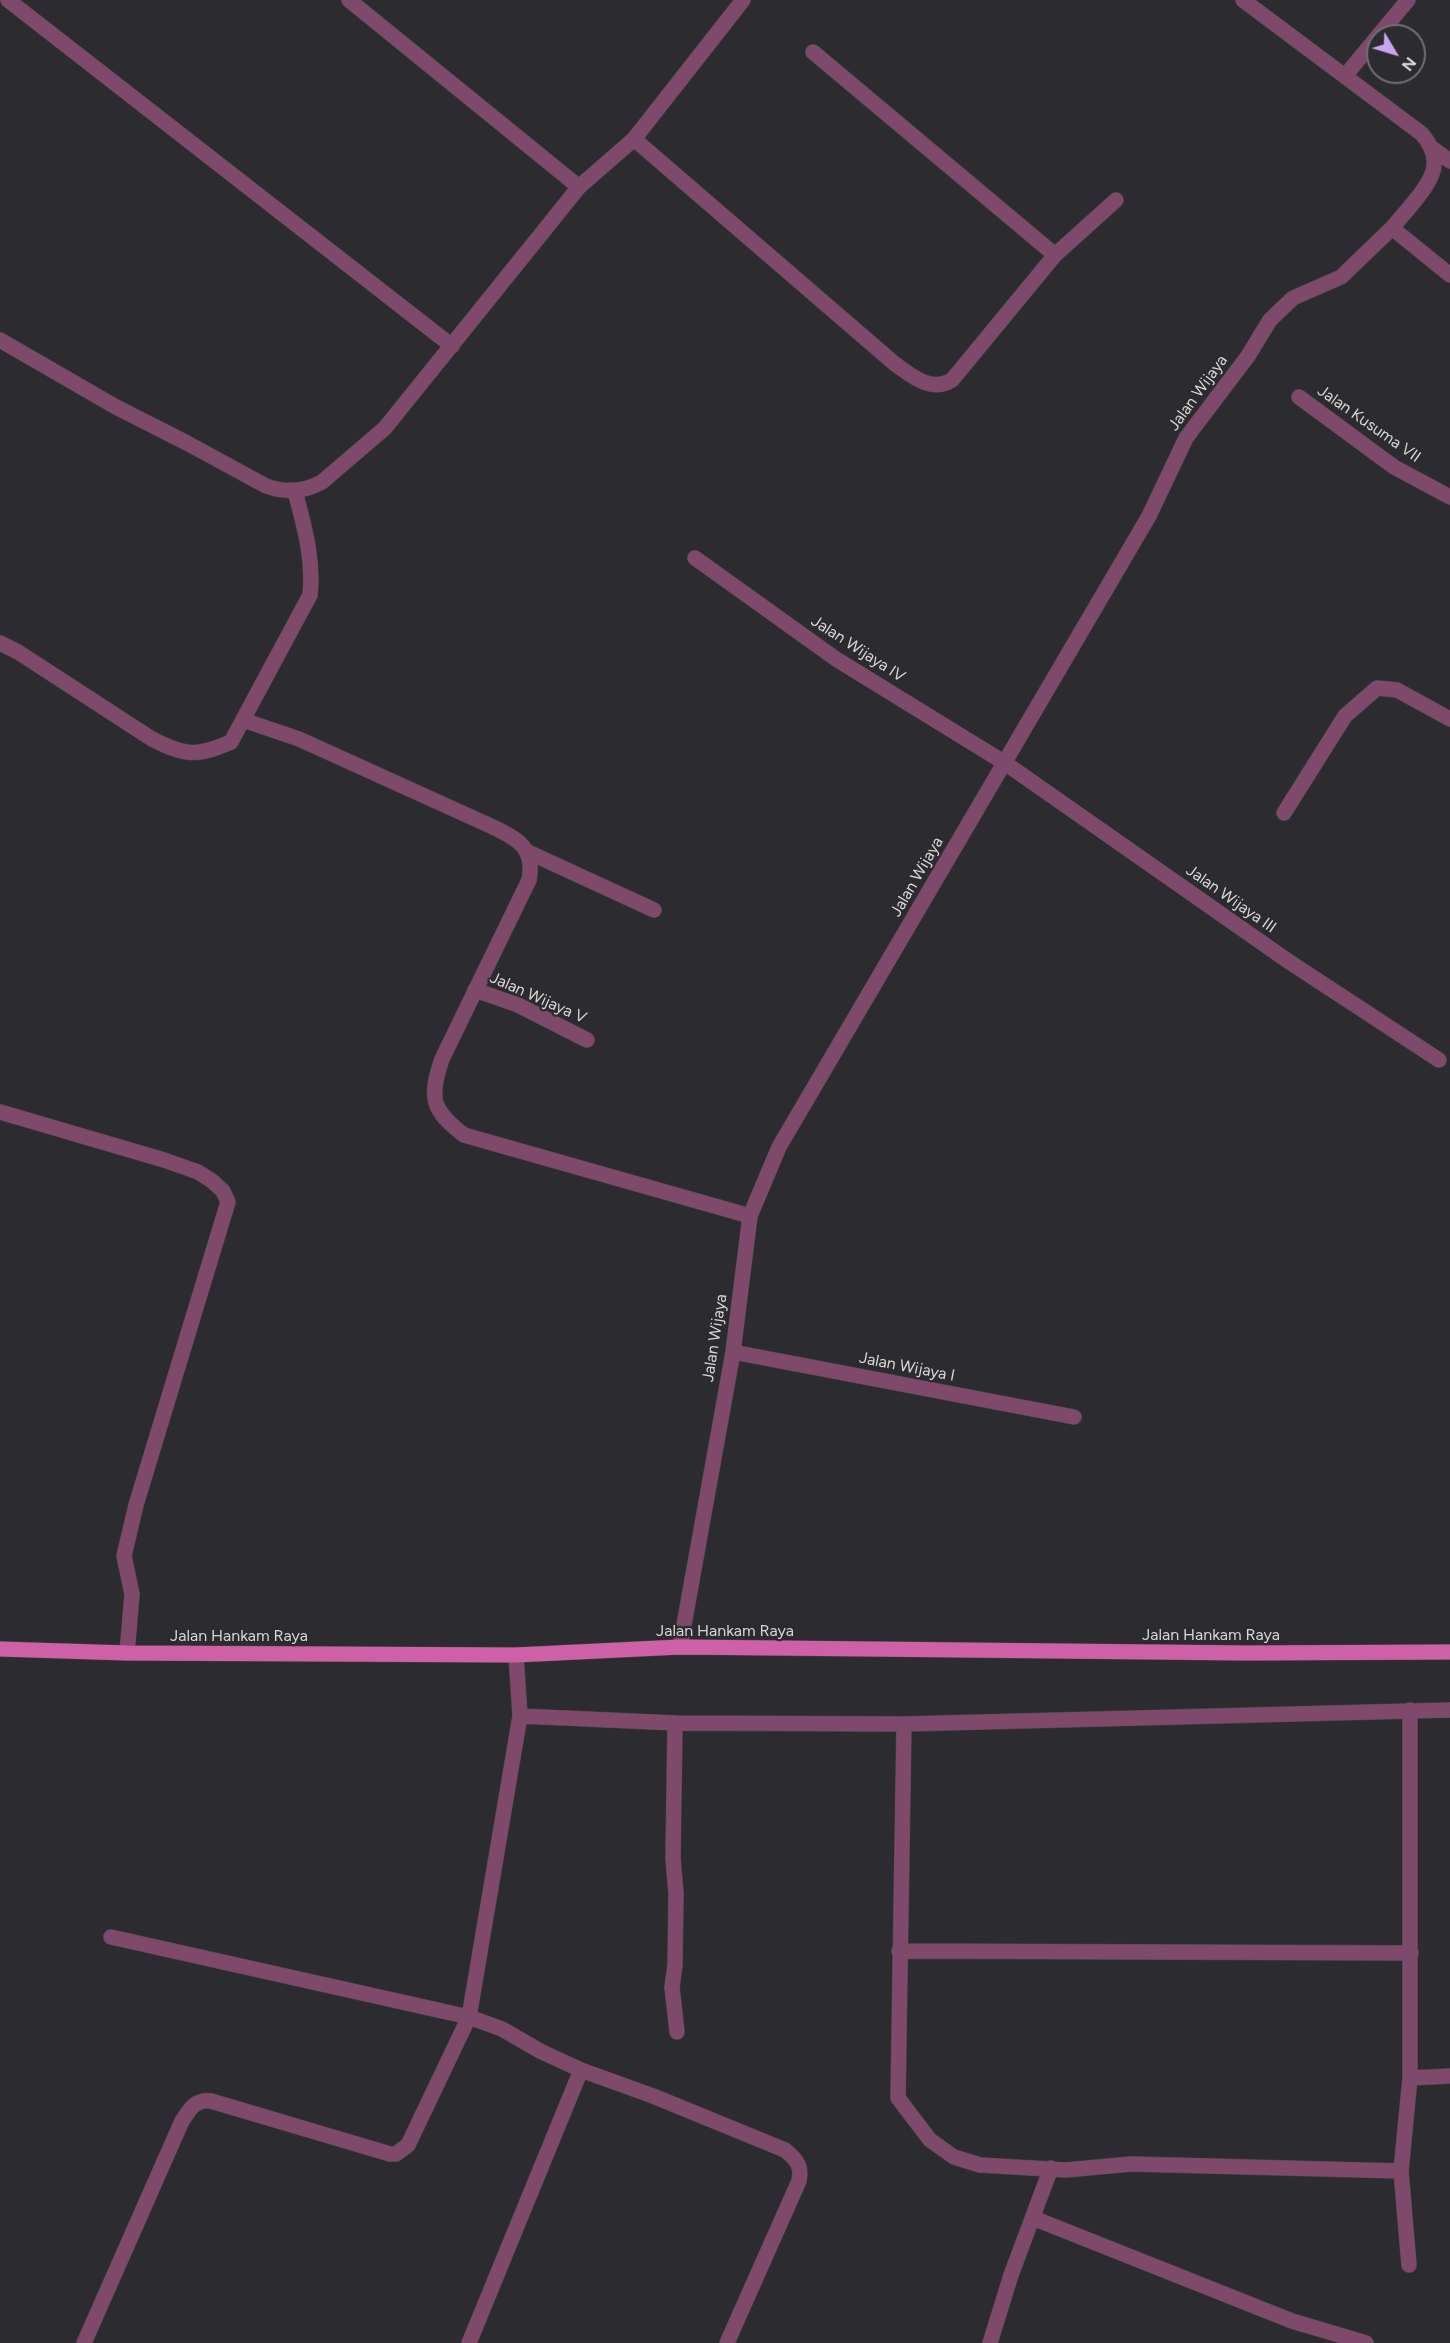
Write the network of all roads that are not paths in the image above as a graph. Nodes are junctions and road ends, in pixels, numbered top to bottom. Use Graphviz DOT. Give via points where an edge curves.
graph roads {
  1 [pos="8,0"];
  2 [pos="349,0"];
  3 [pos="743,0"];
  4 [pos="1243,0"];
  5 [pos="1408,0"];
  6 [pos="1388,24"];
  7 [pos="1366,51"];
  8 [pos="813,52"];
  9 [pos="1345,76"];
  10 [pos="634,139"];
  11 [pos="1432,148"];
  12 [pos="1450,161"];
  13 [pos="579,187"];
  14 [pos="1116,200"];
  15 [pos="1392,228"];
  16 [pos="1055,255"];
  17 [pos="1450,275"];
  18 [pos="0,340"];
  19 [pos="452,346"];
  20 [pos="1299,397"];
  21 [pos="295,491"];
  22 [pos="1450,497"];
  23 [pos="695,558"];
  24 [pos="0,643"];
  25 [pos="1450,719"];
  26 [pos="243,720"];
  27 [pos="1005,764"];
  28 [pos="1284,813"];
  29 [pos="528,852"];
  30 [pos="654,910"];
  31 [pos="475,990"];
  32 [pos="587,1040"];
  33 [pos="1439,1060"];
  34 [pos="0,1112"];
  35 [pos="750,1216"];
  36 [pos="732,1352"];
  37 [pos="1074,1417"];
  38 [pos="680,1647"];
  39 [pos="0,1649"];
  40 [pos="1450,1652"];
  41 [pos="127,1653"];
  42 [pos="516,1654"];
  43 [pos="1410,1710"];
  44 [pos="1450,1710"];
  45 [pos="520,1716"];
  46 [pos="675,1723"];
  47 [pos="904,1724"];
  48 [pos="111,1937"];
  49 [pos="899,1951"];
  50 [pos="1411,1953"];
  51 [pos="469,2017"];
  52 [pos="677,2032"];
  53 [pos="581,2070"];
  54 [pos="1450,2076"];
  55 [pos="1410,2078"];
  56 [pos="1051,2168"];
  57 [pos="1401,2171"];
  58 [pos="1033,2218"];
  59 [pos="1409,2265"];
  60 [pos="84,2343"];
  61 [pos="469,2343"];
  62 [pos="727,2343"];
  63 [pos="990,2343"];
  64 [pos="1366,2343"];
  1 -- 19 [label="street"];
  2 -- 13 [label="street"];
  3 -- 10 [label="street"];
  4 -- 9 [label="street"];
  5 -- 6 [label="street"];
  7 -- 9 [label="street"];
  8 -- 16 [label="street"];
  9 -- 11 [label="street" via="1422,134"];
  10 -- 13 [label="street"];
  10 -- 16 [label="street" via="895,364 928,384 944,385 952,380"];
  11 -- 12 [label="street"];
  11 -- 15 [label="street, Jalan Wijaya" via="1435,167 1427,184"];
  13 -- 19 [label="street"];
  14 -- 16 [label="street"];
  15 -- 17 [label="street"];
  15 -- 27 [label="street, Jalan Wijaya" via="1341,276 1293,297 1270,320 1186,438 1149,516"];
  18 -- 21 [label="street" via="116,408 266,486"];
  19 -- 21 [label="street" via="385,428 322,482"];
  20 -- 22 [label="street, Jalan Kusuma VII" via="1394,467"];
  21 -- 26 [label="street" via="309,548 310,596"];
  23 -- 27 [label="street, Jalan Wijaya IV" via="836,659"];
  24 -- 26 [label="street" via="170,748 196,754 216,748 231,742"];
  25 -- 28 [label="street" via="1397,690 1377,688 1346,716"];
  26 -- 29 [label="street" via="299,739 493,827 517,839"];
  27 -- 33 [label="street, Jalan Wijaya III" via="1288,961"];
  27 -- 35 [label="street, Jalan Wijaya" via="779,1147"];
  29 -- 30 [label="street"];
  29 -- 31 [label="street" via="532,865 529,880"];
  31 -- 32 [label="street, Jalan Wijaya V" via="518,1005"];
  31 -- 35 [label="street" via="434,1082 434,1099 441,1116 451,1126 464,1136"];
  34 -- 41 [label="street" via="198,1172 223,1191 228,1202 124,1556 132,1594"];
  35 -- 36 [label="street, Jalan Wijaya"];
  36 -- 37 [label="street, Jalan Wijaya I"];
  36 -- 38 [label="street, Jalan Wijaya"];
  38 -- 40 [label="main road, Jalan Hankam Raya"];
  38 -- 42 [label="main road, Jalan Hankam Raya"];
  39 -- 41 [label="main road, Jalan Hankam Raya"];
  41 -- 42 [label="main road, Jalan Hankam Raya"];
  42 -- 45 [label="street"];
  43 -- 44 [label="street"];
  43 -- 47 [label="street"];
  43 -- 50 [label="street"];
  45 -- 46 [label="street"];
  45 -- 51 [label="street"];
  46 -- 47 [label="street"];
  46 -- 52 [label="street" via="672,1987"];
  47 -- 49 [label="street"];
  48 -- 51 [label="street"];
  49 -- 50 [label="street"];
  49 -- 56 [label="street" via="898,2098 911,2117 930,2140 954,2157 980,2165"];
  50 -- 55 [label="street"];
  51 -- 53 [label="street" via="502,2029"];
  51 -- 60 [label="street" via="408,2145 396,2154 211,2101 199,2101 190,2108"];
  53 -- 61 [label="street"];
  53 -- 62 [label="street" via="785,2150 798,2162 799,2181"];
  54 -- 55 [label="street"];
  55 -- 57 [label="street"];
  56 -- 57 [label="street" via="1131,2164"];
  56 -- 58 [label="street"];
  57 -- 59 [label="street"];
  58 -- 63 [label="street"];
  58 -- 64 [label="street" via="1292,2321"];
}
